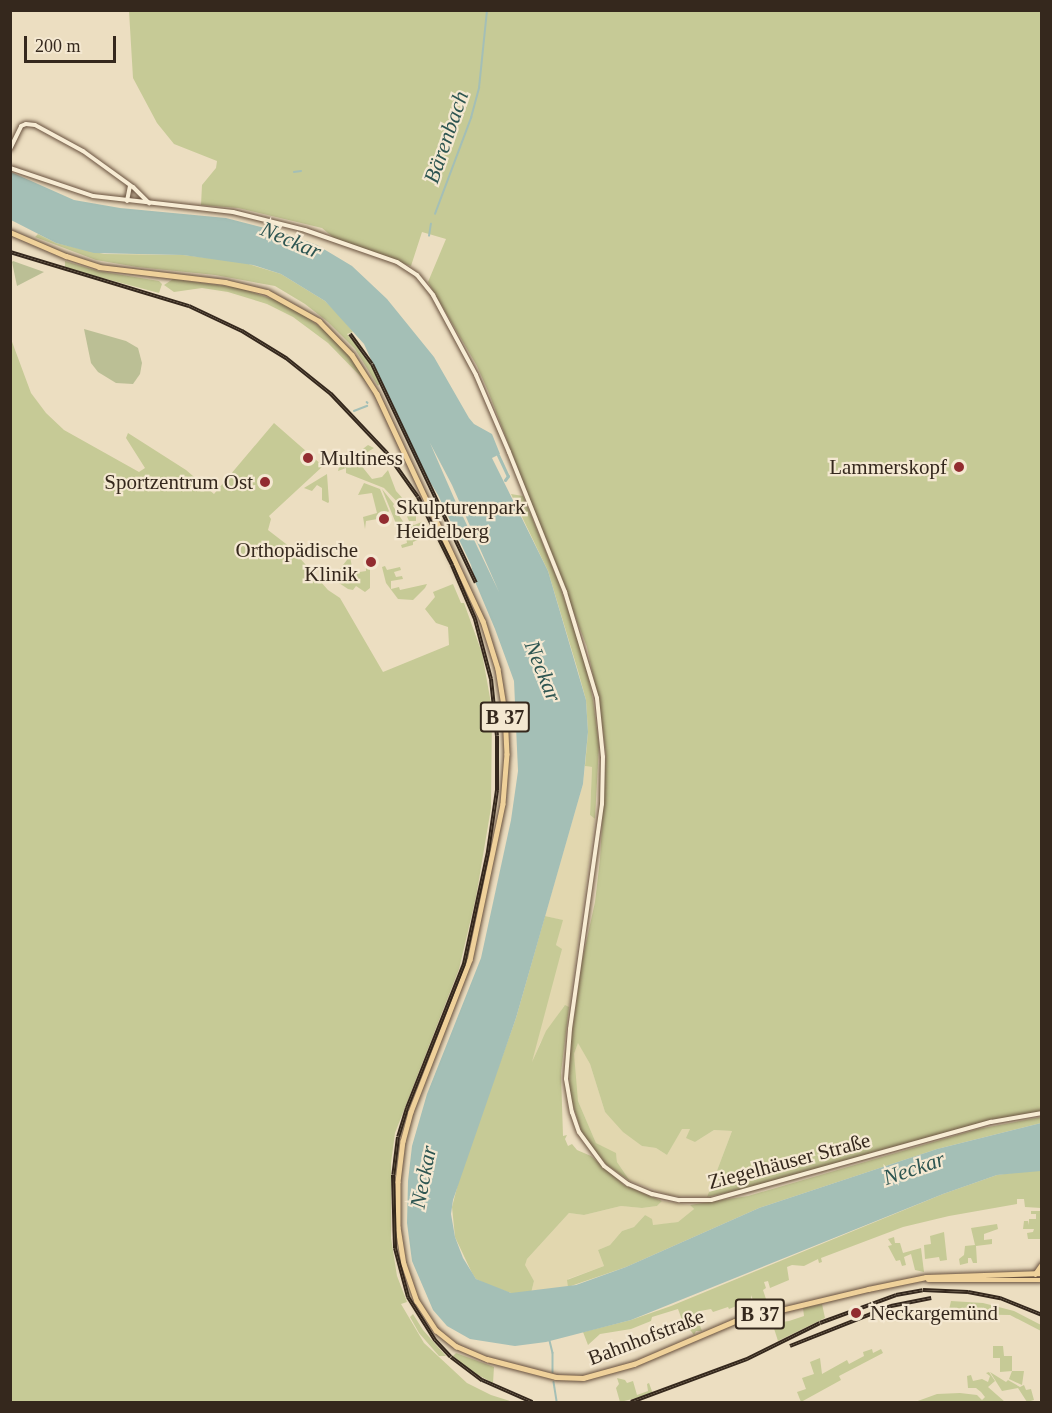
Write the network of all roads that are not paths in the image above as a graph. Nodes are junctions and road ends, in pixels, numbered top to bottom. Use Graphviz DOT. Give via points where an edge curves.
graph roads {
  1 [pos="10,149"];
  2 [pos="10,168"];
  3 [pos="130,185"];
  4 [pos="135,192"];
  5 [pos="129,202"];
  6 [pos="150,204"];
  7 [pos="10,232"];
  8 [pos="1041,1113"];
  9 [pos="1041,1264"];
  10 [pos="1035,1274"];
  11 [pos="922,1278"];
  12 [pos="1041,1278"];
  1 -- 3 [label="main road" via="23,124 35,125 83,151"];
  2 -- 5 [label="main road, Ziegelhäuser Straße" via="84,194"];
  3 -- 4 [label="main road"];
  3 -- 5 [label="main road"];
  4 -- 5 [label="main road"];
  4 -- 6 [label="main road"];
  5 -- 6 [label="main road, Ziegelhäuser Straße"];
  6 -- 8 [label="main road, Ziegelhäuser Straße" via="271,220 397,262 417,275 433,295 471,364 565,592 597,698 603,791 567,1048 567,1094 579,1132 611,1172 639,1190 679,1200 720,1199 986,1123"];
  7 -- 11 [label="main road, Bahnhofstraße / B 37" via="99,267 239,285 272,294 307,312 338,338 363,370 470,589 494,654 505,712 506,773 498,837 470,960 417,1095 403,1141 398,1182 398,1227 406,1274 422,1311 436,1330 451,1343 487,1359 556,1377 593,1377 645,1360 735,1321"];
  9 -- 10 [label="main road"];
  10 -- 11 [label="main road, Bahnhofstraße / B 37"];
  10 -- 12 [label="main road, Bahnhofstraße / B 37"];
  11 -- 12 [label="main road, Bahnhofstraße / B 37"];
}
